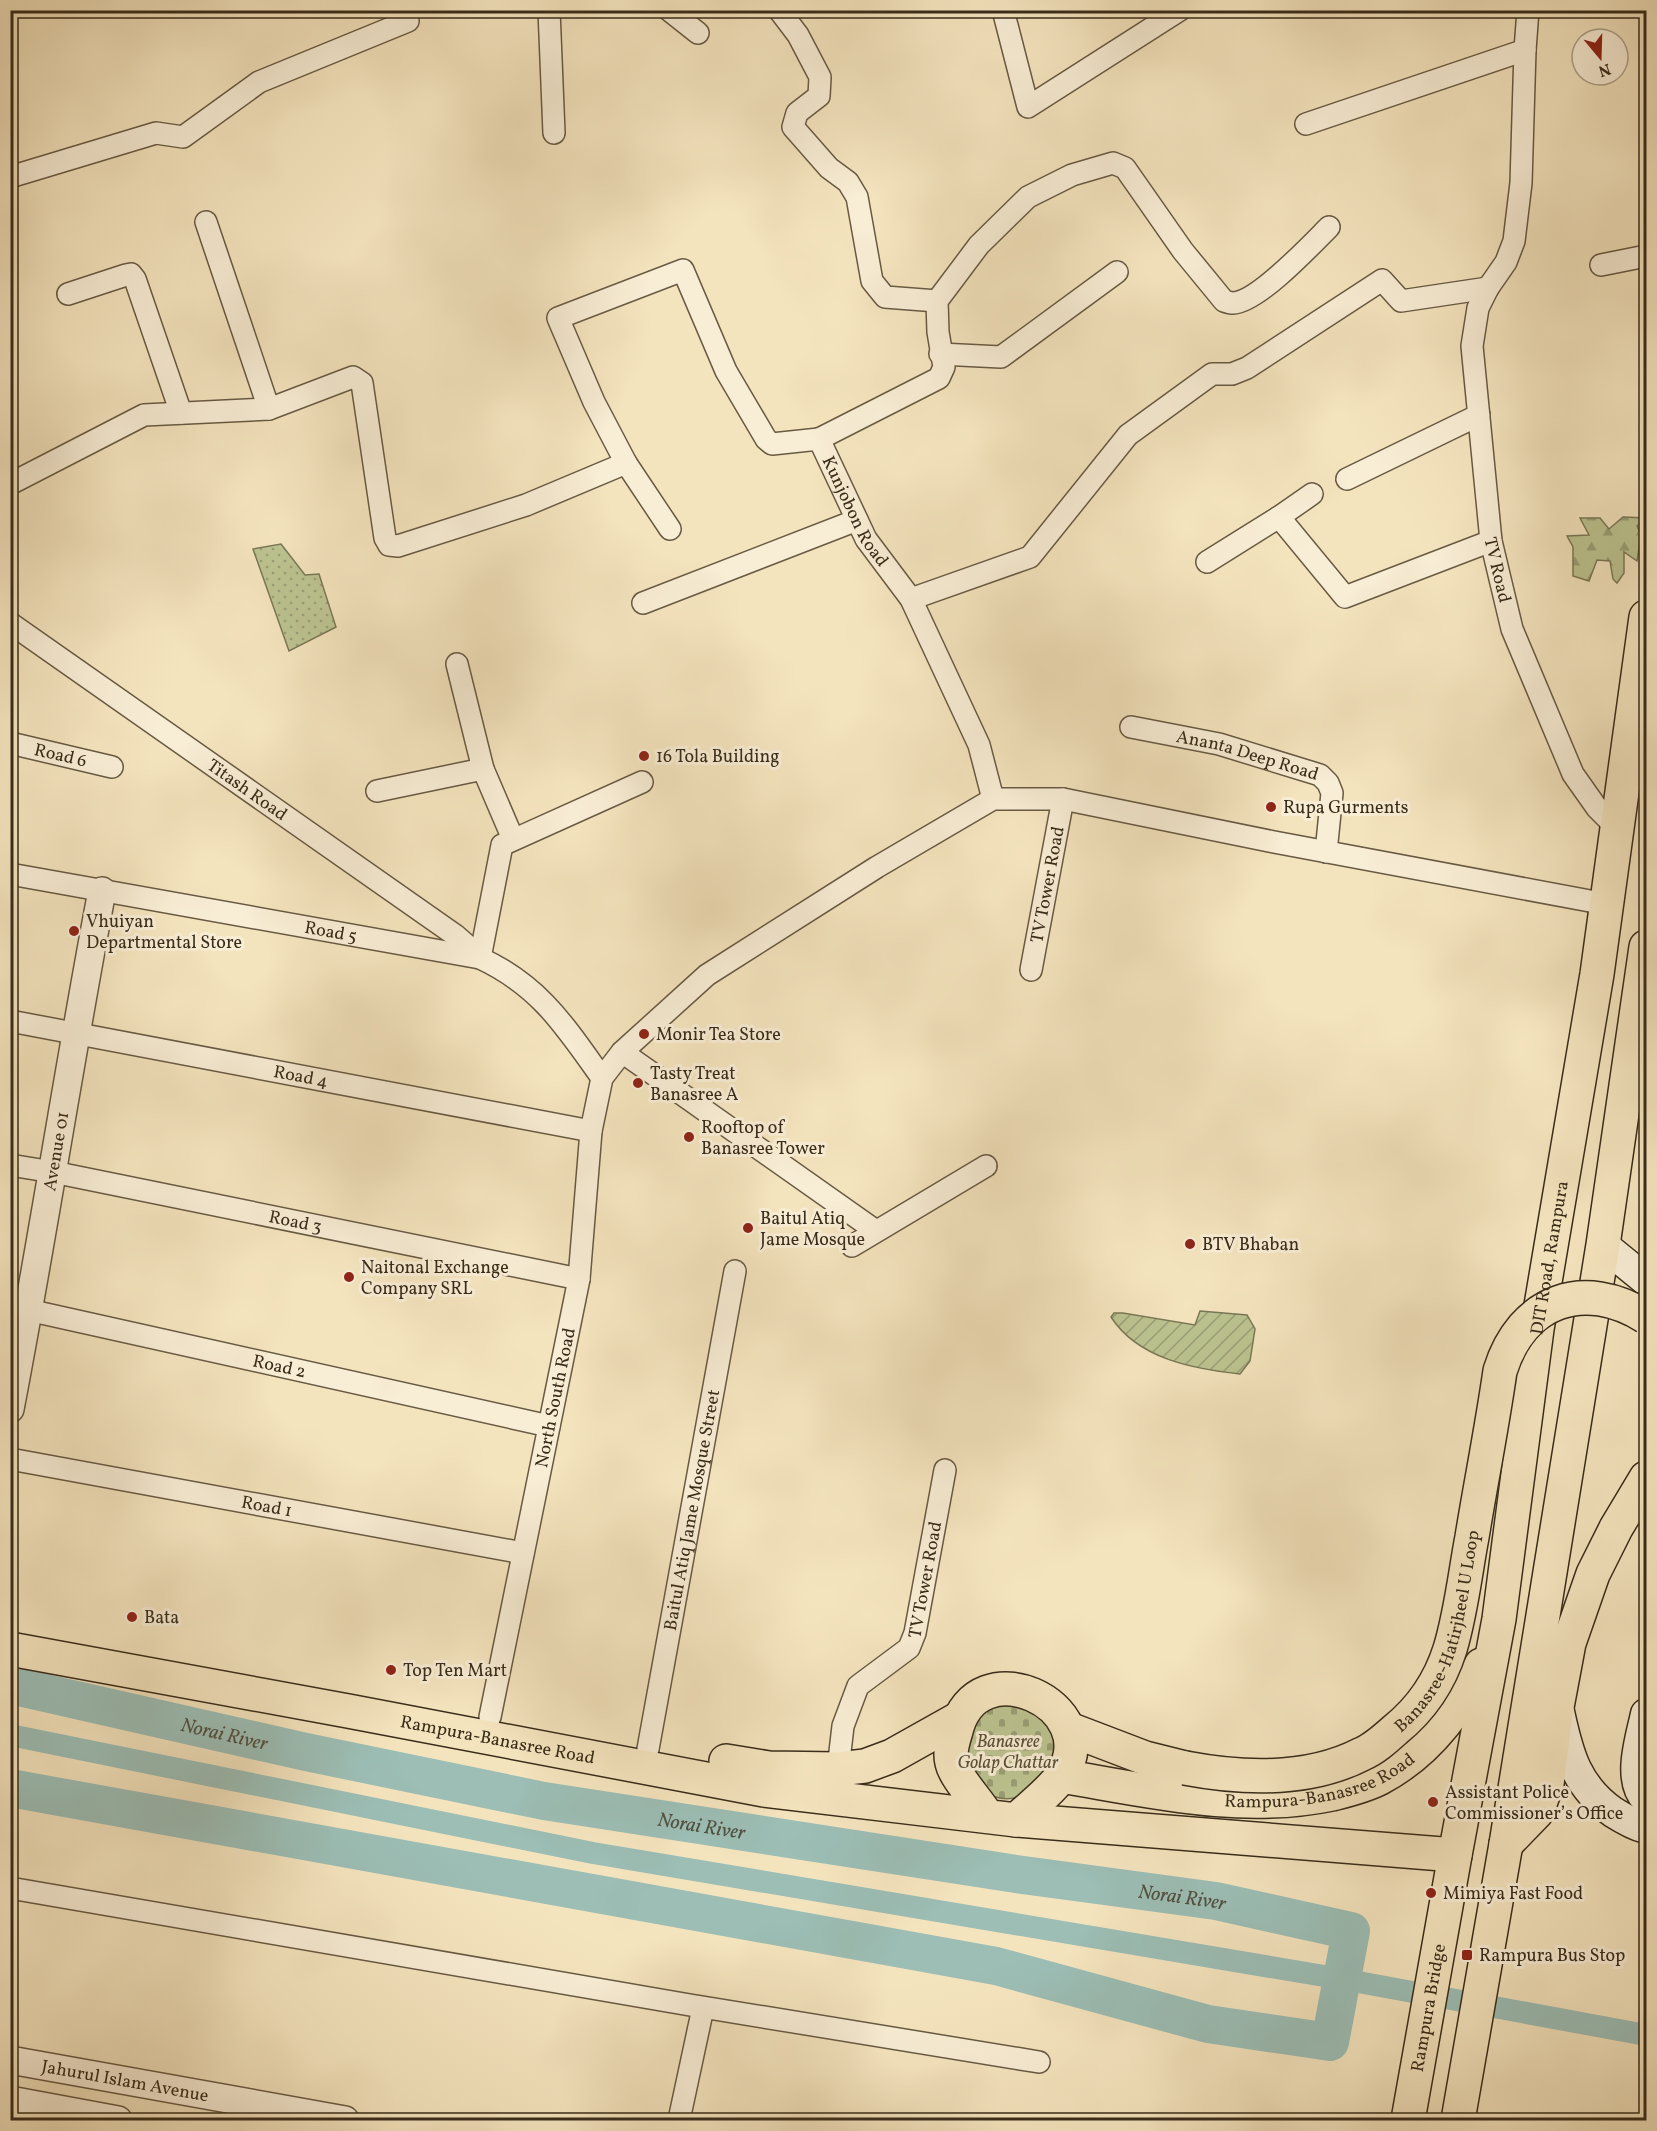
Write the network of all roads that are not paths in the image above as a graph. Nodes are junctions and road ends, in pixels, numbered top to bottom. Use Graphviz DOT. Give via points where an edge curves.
graph roads {
  1 [pos="405,10"];
  2 [pos="549,10"];
  3 [pos="669,10"];
  4 [pos="779,10"];
  5 [pos="1003,10"];
  6 [pos="1180,10"];
  7 [pos="1528,10"];
  8 [pos="698,33"];
  9 [pos="1525,50"];
  10 [pos="1306,124"];
  11 [pos="554,133"];
  12 [pos="10,177"];
  13 [pos="207,222"];
  14 [pos="1329,227"];
  15 [pos="1647,256"];
  16 [pos="1601,265"];
  17 [pos="1116,272"];
  18 [pos="1488,288"];
  19 [pos="68,294"];
  20 [pos="937,301"];
  21 [pos="940,354"];
  22 [pos="269,409"];
  23 [pos="181,413"];
  24 [pos="1479,415"];
  25 [pos="819,439"];
  26 [pos="626,463"];
  27 [pos="1347,479"];
  28 [pos="10,484"];
  29 [pos="1312,494"];
  30 [pos="1279,517"];
  31 [pos="857,520"];
  32 [pos="670,529"];
  33 [pos="1491,541"];
  34 [pos="1207,562"];
  35 [pos="911,599"];
  36 [pos="643,603"];
  37 [pos="1647,617"];
  38 [pos="10,623"];
  39 [pos="457,664"];
  40 [pos="1131,727"];
  41 [pos="10,743"];
  42 [pos="112,767"];
  43 [pos="483,770"];
  44 [pos="642,782"];
  45 [pos="377,791"];
  46 [pos="993,799"];
  47 [pos="1063,799"];
  48 [pos="1616,827"];
  49 [pos="513,839"];
  50 [pos="1326,852"];
  51 [pos="10,874"];
  52 [pos="102,891"];
  53 [pos="1606,904"];
  54 [pos="1647,947"];
  55 [pos="480,958"];
  56 [pos="1030,970"];
  57 [pos="10,1021"];
  58 [pos="75,1033"];
  59 [pos="621,1052"];
  60 [pos="602,1078"];
  61 [pos="1636,1092"];
  62 [pos="591,1131"];
  63 [pos="10,1165"];
  64 [pos="986,1166"];
  65 [pos="53,1172"];
  66 [pos="876,1232"];
  67 [pos="1603,1245"];
  68 [pos="852,1246"];
  69 [pos="735,1271"];
  70 [pos="579,1279"];
  71 [pos="1647,1280"];
  72 [pos="20,1307"];
  73 [pos="1647,1317"];
  74 [pos="10,1409"];
  75 [pos="549,1426"];
  76 [pos="10,1459"];
  77 [pos="945,1470"];
  78 [pos="1647,1478"];
  79 [pos="523,1553"];
  80 [pos="1499,1619"];
  81 [pos="10,1625"];
  82 [pos="10,1649"];
  83 [pos="1557,1707"];
  84 [pos="1647,1714"];
  85 [pos="490,1717"];
  86 [pos="958,1719"];
  87 [pos="1069,1729"];
  88 [pos="648,1749"];
  89 [pos="838,1768"];
  90 [pos="1061,1776"];
  91 [pos="1647,1799"];
  92 [pos="1001,1818"];
  93 [pos="1647,1828"];
  94 [pos="1506,1844"];
  95 [pos="1455,1855"];
  96 [pos="10,1888"];
  97 [pos="1449,1896"];
  98 [pos="703,2008"];
  99 [pos="10,2060"];
  100 [pos="1039,2062"];
  101 [pos="10,2100"];
  102 [pos="118,2121"];
  103 [pos="345,2121"];
  104 [pos="679,2121"];
  105 [pos="1408,2121"];
  106 [pos="1458,2121"];
  1 -- 12 [label="street" via="408,21 259,82 183,137 156,133"];
  2 -- 11 [label="street"];
  3 -- 8 [label="street"];
  4 -- 20 [label="street" via="820,76 819,96 797,113 793,127 829,168 848,182 857,197 872,281 885,297"];
  5 -- 6 [label="street" via="1028,107"];
  7 -- 9 [label="street, TV Road"];
  9 -- 10 [label="street"];
  9 -- 18 [label="street, TV Road" via="1521,183 1515,230 1506,262"];
  13 -- 22 [label="street"];
  14 -- 20 [label="street" via="1278,278 1244,300 1224,301 1183,251 1125,168 1107,164 1028,196 979,245"];
  15 -- 16 [label="street"];
  17 -- 21 [label="street" via="1001,357"];
  18 -- 24 [label="street, TV Road" via="1478,308 1472,346"];
  18 -- 35 [label="street" via="1401,301 1382,280 1247,368 1232,374 1212,374 1128,435 1030,557"];
  19 -- 23 [label="street" via="131,274"];
  20 -- 21 [label="street"];
  21 -- 25 [label="street" via="944,367 939,378"];
  22 -- 23 [label="street"];
  22 -- 26 [label="street" via="352,377 362,383 389,545 398,546 526,505"];
  23 -- 28 [label="street" via="144,415"];
  24 -- 27 [label="street"];
  24 -- 33 [label="street, TV Road"];
  25 -- 26 [label="street, Kunjobon Road" via="772,444 766,439 726,371 683,270 558,318 594,402"];
  25 -- 31 [label="street, Kunjobon Road"];
  26 -- 32 [label="street"];
  29 -- 30 [label="street"];
  30 -- 33 [label="street" via="1345,597"];
  30 -- 34 [label="street"];
  31 -- 35 [label="street, Kunjobon Road" via="866,539"];
  31 -- 36 [label="street"];
  33 -- 48 [label="street, TV Road" via="1512,629 1573,774"];
  35 -- 46 [label="street, Kunjobon Road" via="979,745"];
  37 -- 48 [label="main road, DIT Road, Rampura"];
  38 -- 55 [label="street, Titash Road" via="454,935"];
  39 -- 43 [label="street"];
  40 -- 50 [label="street, Ananta Deep Road" via="1219,744 1320,775 1332,794"];
  41 -- 42 [label="street, Road 6"];
  43 -- 45 [label="street"];
  43 -- 49 [label="street"];
  44 -- 49 [label="street"];
  46 -- 47 [label="street"];
  46 -- 59 [label="street" via="715,969"];
  47 -- 50 [label="street"];
  47 -- 56 [label="street, TV Tower Road"];
  48 -- 53 [label="main road, DIT Road, Rampura"];
  49 -- 55 [label="street" via="502,845"];
  50 -- 53 [label="street"];
  51 -- 52 [label="street, Road 5"];
  52 -- 55 [label="street, Road 5"];
  52 -- 58 [label="street, Avenue 01"];
  53 -- 80 [label="main road, DIT Road, Rampura" via="1537,1329"];
  54 -- 61 [label="main road"];
  55 -- 60 [label="street, Road 5" via="503,969 542,999"];
  57 -- 58 [label="street, Road 4"];
  58 -- 62 [label="street, Road 4"];
  58 -- 65 [label="street, Avenue 01"];
  59 -- 60 [label="street"];
  59 -- 66 [label="street"];
  60 -- 62 [label="street, North South Road"];
  61 -- 67 [label="main road"];
  62 -- 70 [label="street, North South Road"];
  63 -- 65 [label="street, Road 3"];
  64 -- 66 [label="street"];
  65 -- 70 [label="street, Road 3"];
  65 -- 72 [label="street, Avenue 01"];
  66 -- 68 [label="street"];
  67 -- 71 [label="main road"];
  67 -- 94 [label="main road"];
  69 -- 88 [label="street, Baitul Atiq Jame Mosque Street"];
  70 -- 75 [label="street, North South Road"];
  72 -- 74 [label="street, Avenue 01"];
  72 -- 75 [label="street, Road 2"];
  73 -- 87 [label="main road, Banasree-Hatirjheel U Loop, bridge" via="1611,1301 1571,1298 1532,1317 1514,1339 1500,1371 1450,1649 1435,1684 1412,1716 1364,1754 1309,1772 1248,1777 1214,1774 1145,1758"];
  75 -- 79 [label="street, North South Road"];
  76 -- 79 [label="street, Road 1"];
  77 -- 89 [label="street, TV Tower Road" via="915,1633 909,1648 858,1686 843,1726"];
  78 -- 83 [label="main road" via="1593,1574 1569,1643"];
  79 -- 85 [label="street, North South Road"];
  80 -- 90 [label="main road, Rampura-Banasree Road" via="1485,1659 1452,1716 1428,1743 1379,1779 1364,1785 1305,1800 1270,1802 1167,1795"];
  80 -- 95 [label="main road, DIT Road, Rampura"];
  81 -- 85 [label="main road, Rampura-Banasree Road"];
  82 -- 92 [label="main road, Rampura-Banasree Road" via="764,1790"];
  83 -- 93 [label="main road" via="1569,1756 1584,1784 1606,1807"];
  83 -- 94 [label="main road" via="1547,1784 1537,1812"];
  84 -- 91 [label="main road" via="1637,1771"];
  85 -- 88 [label="main road, Rampura-Banasree Road"];
  86 -- 87 [label="main road" via="985,1693 1005,1688 1036,1695 1060,1715"];
  86 -- 89 [label="main road, Rampura-Banasree Road" via="892,1756 865,1766"];
  86 -- 92 [label="main road" via="951,1747 958,1777"];
  87 -- 90 [label="main road" via="1068,1763"];
  88 -- 89 [label="main road, Rampura-Banasree Road" via="769,1768"];
  90 -- 92 [label="main road"];
  92 -- 95 [label="main road, Rampura-Banasree Road"];
  94 -- 106 [label="main road"];
  95 -- 97 [label="main road, DIT Road, Rampura"];
  96 -- 98 [label="street"];
  97 -- 105 [label="main road, Rampura Bridge"];
  98 -- 100 [label="street"];
  98 -- 104 [label="street"];
  99 -- 103 [label="street, Jahurul Islam Avenue"];
  101 -- 102 [label="street"];
}
